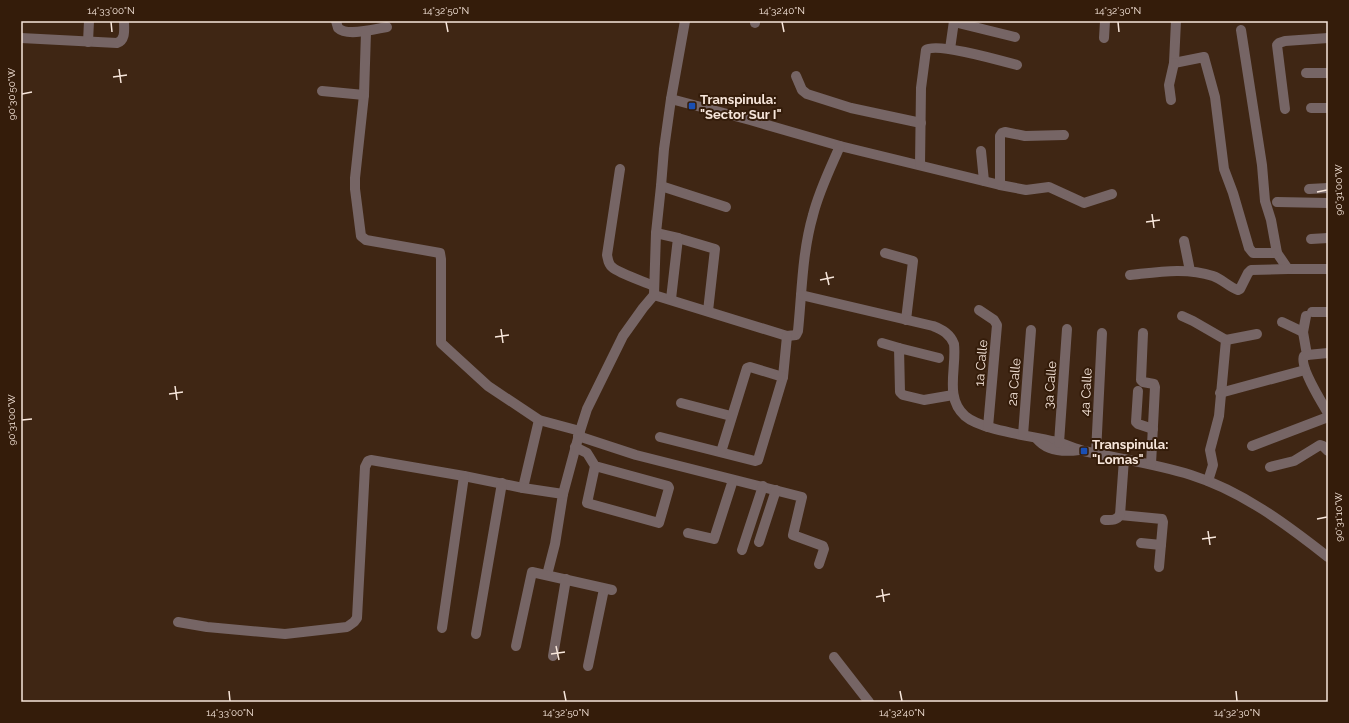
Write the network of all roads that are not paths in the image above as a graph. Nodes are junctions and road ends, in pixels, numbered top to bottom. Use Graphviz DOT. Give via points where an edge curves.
graph roads {
  1 [pos="89,21"];
  2 [pos="124,21"];
  3 [pos="336,21"];
  4 [pos="685,21"];
  5 [pos="954,21"];
  6 [pos="1105,21"];
  7 [pos="1176,21"];
  8 [pos="387,28"];
  9 [pos="1242,30"];
  10 [pos="366,32"];
  11 [pos="1015,37"];
  12 [pos="21,38"];
  13 [pos="1104,38"];
  14 [pos="1328,38"];
  15 [pos="88,42"];
  16 [pos="950,49"];
  17 [pos="1174,64"];
  18 [pos="1017,65"];
  19 [pos="1306,73"];
  20 [pos="1328,73"];
  21 [pos="796,76"];
  22 [pos="322,91"];
  23 [pos="364,95"];
  24 [pos="670,99"];
  25 [pos="1171,100"];
  26 [pos="1311,108"];
  27 [pos="1328,108"];
  28 [pos="1285,109"];
  29 [pos="921,123"];
  30 [pos="1064,135"];
  31 [pos="840,146"];
  32 [pos="981,150"];
  33 [pos="920,164"];
  34 [pos="620,169"];
  35 [pos="984,181"];
  36 [pos="1000,185"];
  37 [pos="661,186"];
  38 [pos="1328,188"];
  39 [pos="1309,189"];
  40 [pos="1112,194"];
  41 [pos="1277,202"];
  42 [pos="1328,203"];
  43 [pos="726,207"];
  44 [pos="656,233"];
  45 [pos="678,238"];
  46 [pos="1328,238"];
  47 [pos="1311,239"];
  48 [pos="1184,241"];
  49 [pos="885,253"];
  50 [pos="1277,253"];
  51 [pos="1288,269"];
  52 [pos="1328,269"];
  53 [pos="1190,271"];
  54 [pos="1130,274"];
  55 [pos="654,290"];
  56 [pos="801,296"];
  57 [pos="671,299"];
  58 [pos="979,310"];
  59 [pos="708,312"];
  60 [pos="1328,312"];
  61 [pos="1182,316"];
  62 [pos="906,320"];
  63 [pos="1282,322"];
  64 [pos="1067,329"];
  65 [pos="1031,330"];
  66 [pos="1303,332"];
  67 [pos="1102,333"];
  68 [pos="1143,333"];
  69 [pos="1257,334"];
  70 [pos="787,336"];
  71 [pos="1226,340"];
  72 [pos="882,343"];
  73 [pos="899,348"];
  74 [pos="1328,353"];
  75 [pos="1307,355"];
  76 [pos="939,358"];
  77 [pos="1305,370"];
  78 [pos="783,377"];
  79 [pos="1138,391"];
  80 [pos="1220,393"];
  81 [pos="953,395"];
  82 [pos="681,403"];
  83 [pos="1328,413"];
  84 [pos="731,416"];
  85 [pos="1328,417"];
  86 [pos="539,420"];
  87 [pos="988,427"];
  88 [pos="1153,429"];
  89 [pos="579,433"];
  90 [pos="1023,435"];
  91 [pos="660,437"];
  92 [pos="1036,438"];
  93 [pos="1059,442"];
  94 [pos="1252,446"];
  95 [pos="575,447"];
  96 [pos="1081,450"];
  97 [pos="1328,451"];
  98 [pos="721,452"];
  99 [pos="1096,453"];
  100 [pos="1124,459"];
  101 [pos="1151,464"];
  102 [pos="595,466"];
  103 [pos="1270,468"];
  104 [pos="464,476"];
  105 [pos="732,480"];
  106 [pos="1208,481"];
  107 [pos="502,484"];
  108 [pos="763,486"];
  109 [pos="523,488"];
  110 [pos="776,490"];
  111 [pos="562,494"];
  112 [pos="1120,516"];
  113 [pos="1105,520"];
  114 [pos="688,533"];
  115 [pos="759,542"];
  116 [pos="1141,543"];
  117 [pos="1161,544"];
  118 [pos="742,550"];
  119 [pos="1328,557"];
  120 [pos="819,564"];
  121 [pos="1159,567"];
  122 [pos="548,575"];
  123 [pos="566,579"];
  124 [pos="178,622"];
  125 [pos="442,628"];
  126 [pos="476,634"];
  127 [pos="516,646"];
  128 [pos="553,656"];
  129 [pos="834,657"];
  130 [pos="588,666"];
  131 [pos="870,702"];
  1 -- 15 [label="street"];
  2 -- 15 [label="street" via="121,42"];
  3 -- 10 [label="street" via="341,31"];
  4 -- 24 [label="street"];
  5 -- 11 [label="street"];
  5 -- 16 [label="street"];
  6 -- 13 [label="street"];
  7 -- 17 [label="street"];
  8 -- 10 [label="street" via="371,29"];
  9 -- 50 [label="street" via="1265,201"];
  10 -- 23 [label="street"];
  12 -- 15 [label="street"];
  14 -- 28 [label="street" via="1285,41 1277,45"];
  16 -- 18 [label="street"];
  16 -- 29 [label="street" via="926,50 920,88"];
  17 -- 25 [label="street" via="1169,86"];
  17 -- 50 [label="street" via="1204,57 1215,97 1224,169 1249,248 1253,253"];
  19 -- 20 [label="street"];
  21 -- 29 [label="street" via="802,90 807,94 851,108"];
  22 -- 23 [label="street"];
  23 -- 86 [label="street" via="355,178 361,236 366,240 440,253 440,342 488,386"];
  24 -- 31 [label="street"];
  24 -- 37 [label="street"];
  26 -- 27 [label="street"];
  29 -- 33 [label="street"];
  30 -- 36 [label="street" via="1025,136 1002,133"];
  31 -- 33 [label="street"];
  31 -- 56 [label="street" via="813,214 804,258"];
  32 -- 35 [label="street"];
  33 -- 35 [label="street"];
  34 -- 55 [label="street" via="608,260 610,266"];
  35 -- 36 [label="street"];
  36 -- 40 [label="street" via="1026,190 1049,187 1084,203"];
  37 -- 43 [label="street"];
  37 -- 44 [label="street"];
  38 -- 39 [label="street"];
  41 -- 42 [label="street"];
  44 -- 45 [label="street"];
  44 -- 55 [label="street"];
  45 -- 57 [label="street"];
  45 -- 59 [label="street" via="715,249"];
  46 -- 47 [label="street"];
  48 -- 53 [label="street"];
  49 -- 62 [label="street" via="913,262"];
  50 -- 51 [label="street"];
  51 -- 52 [label="street"];
  51 -- 53 [label="street" via="1251,270 1238,290 1213,276"];
  53 -- 54 [label="street"];
  55 -- 57 [label="street"];
  55 -- 89 [label="street" via="623,336 587,408"];
  56 -- 62 [label="street"];
  56 -- 70 [label="street" via="798,332 795,336"];
  57 -- 59 [label="street"];
  58 -- 87 [label="street, 1a Calle" via="997,325"];
  59 -- 70 [label="street"];
  60 -- 66 [label="street" via="1309,314"];
  61 -- 71 [label="street"];
  62 -- 81 [label="street" via="934,326 951,337 954,348"];
  63 -- 66 [label="street"];
  64 -- 93 [label="street, 3a Calle"];
  65 -- 90 [label="street, 2a Calle"];
  66 -- 75 [label="street"];
  67 -- 99 [label="street, 4a Calle"];
  68 -- 88 [label="street" via="1141,380 1155,386"];
  69 -- 71 [label="street"];
  70 -- 78 [label="street"];
  71 -- 80 [label="street"];
  72 -- 73 [label="street"];
  73 -- 76 [label="street"];
  73 -- 81 [label="street" via="899,390 902,395 929,400"];
  74 -- 75 [label="street"];
  75 -- 77 [label="street" via="1302,360"];
  77 -- 80 [label="street"];
  77 -- 83 [label="street"];
  78 -- 84 [label="street" via="748,367"];
  78 -- 98 [label="street" via="759,460"];
  79 -- 88 [label="street" via="1136,422"];
  80 -- 106 [label="street" via="1217,427 1210,450 1213,465"];
  81 -- 87 [label="street" via="965,416"];
  82 -- 84 [label="street"];
  84 -- 98 [label="street"];
  85 -- 94 [label="street"];
  86 -- 89 [label="street"];
  86 -- 109 [label="street"];
  87 -- 90 [label="street"];
  88 -- 101 [label="street"];
  89 -- 95 [label="street"];
  89 -- 105 [label="street" via="636,455"];
  90 -- 92 [label="street"];
  91 -- 98 [label="street"];
  92 -- 93 [label="street"];
  92 -- 96 [label="street" via="1043,446 1067,451"];
  93 -- 96 [label="street"];
  95 -- 102 [label="street" via="587,453"];
  95 -- 111 [label="street"];
  96 -- 99 [label="street"];
  97 -- 103 [label="street" via="1320,445 1292,462"];
  99 -- 100 [label="street"];
  100 -- 101 [label="street"];
  100 -- 112 [label="street"];
  101 -- 106 [label="street"];
  102 -- 102 [label="street" via="668,486 659,523 587,503"];
  104 -- 107 [label="street"];
  104 -- 124 [label="street" via="368,461 365,467 357,618 352,625 286,634 207,628"];
  104 -- 125 [label="street"];
  105 -- 108 [label="street"];
  105 -- 114 [label="street" via="714,539"];
  106 -- 119 [label="street" via="1245,498"];
  107 -- 109 [label="street"];
  107 -- 126 [label="street"];
  108 -- 110 [label="street"];
  108 -- 118 [label="street"];
  109 -- 111 [label="street"];
  110 -- 115 [label="street"];
  110 -- 120 [label="street" via="802,497 794,535 823,546"];
  111 -- 122 [label="street"];
  112 -- 113 [label="street" via="1113,520"];
  112 -- 117 [label="street" via="1161,518"];
  116 -- 117 [label="street"];
  117 -- 121 [label="street"];
  122 -- 123 [label="street"];
  122 -- 127 [label="street" via="532,572"];
  123 -- 128 [label="street"];
  123 -- 130 [label="street" via="608,590"];
  129 -- 131 [label="street"];
}
